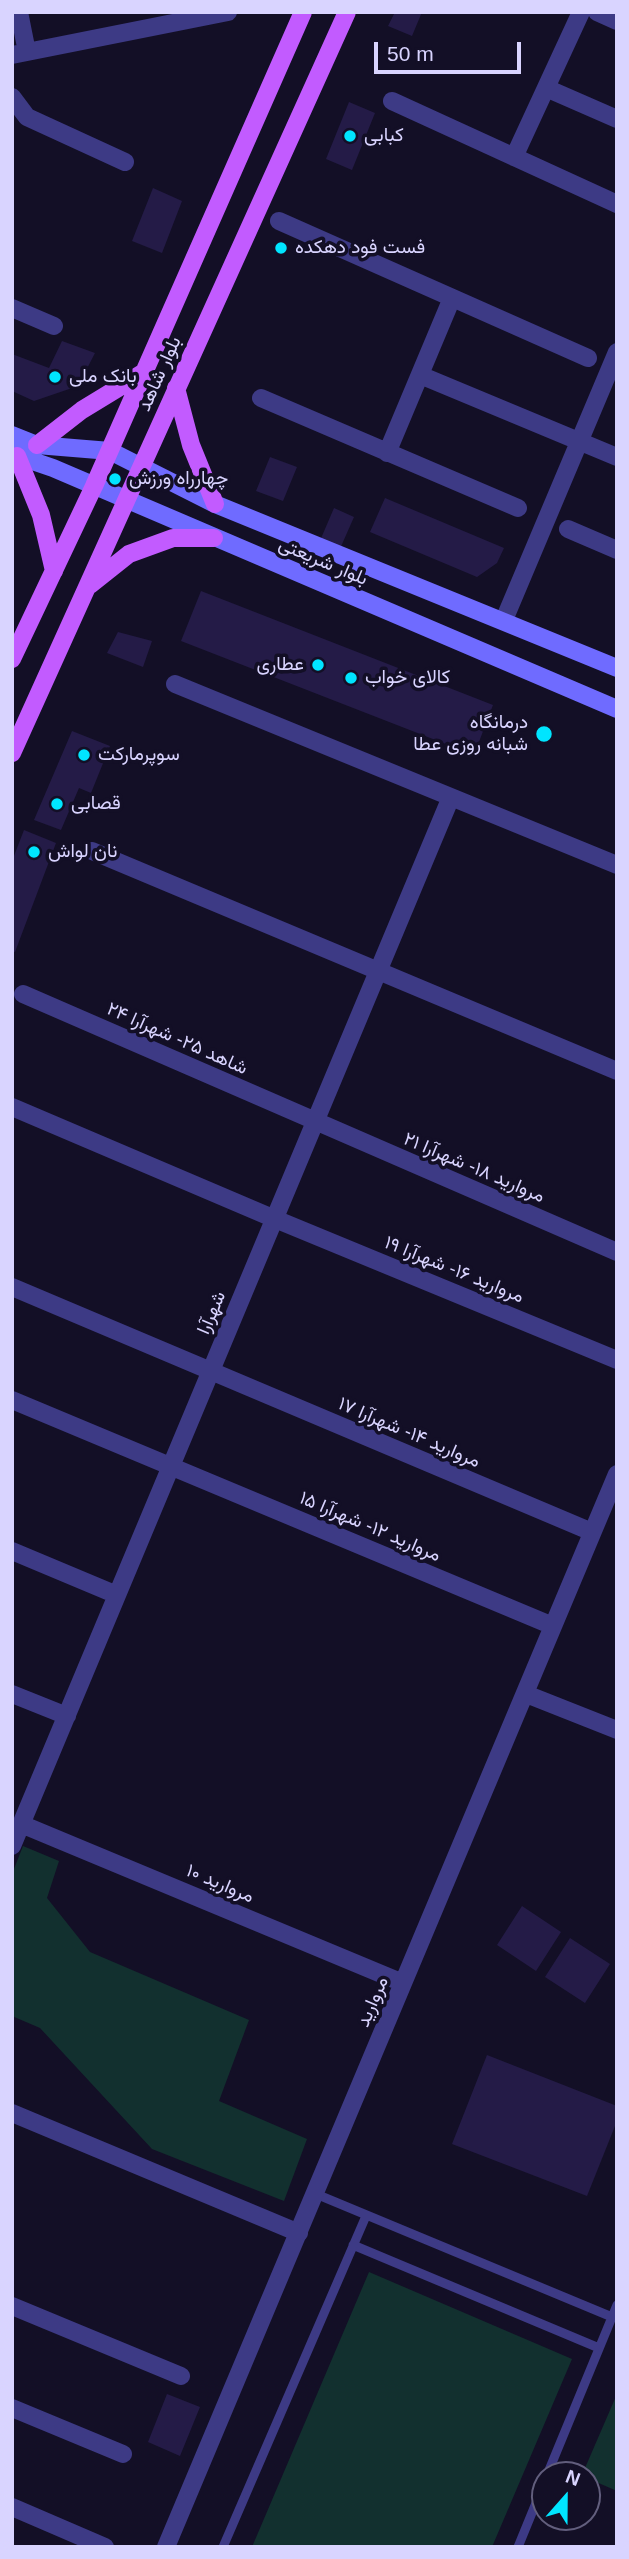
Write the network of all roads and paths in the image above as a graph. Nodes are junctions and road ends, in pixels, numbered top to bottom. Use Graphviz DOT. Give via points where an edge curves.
graph roads {
  1 [pos="19,12"];
  2 [pos="228,12"];
  3 [pos="303,12"];
  4 [pos="347,12"];
  5 [pos="581,12"];
  6 [pos="597,12"];
  7 [pos="617,21"];
  8 [pos="20,53"];
  9 [pos="546,88"];
  10 [pos="12,97"];
  11 [pos="392,101"];
  12 [pos="617,119"];
  13 [pos="514,157"];
  14 [pos="125,162"];
  15 [pos="617,204"];
  16 [pos="279,221"];
  17 [pos="452,298"];
  18 [pos="12,307"];
  19 [pos="54,326"];
  20 [pos="617,352"];
  21 [pos="589,358"];
  22 [pos="146,371"];
  23 [pos="420,375"];
  24 [pos="176,388"];
  25 [pos="261,398"];
  26 [pos="12,435"];
  27 [pos="578,441"];
  28 [pos="37,444"];
  29 [pos="110,451"];
  30 [pos="387,453"];
  31 [pos="15,455"];
  32 [pos="617,457"];
  33 [pos="144,467"];
  34 [pos="94,486"];
  35 [pos="127,501"];
  36 [pos="215,504"];
  37 [pos="518,508"];
  38 [pos="568,529"];
  39 [pos="214,538"];
  40 [pos="617,550"];
  41 [pos="54,571"];
  42 [pos="88,587"];
  43 [pos="504,620"];
  44 [pos="12,659"];
  45 [pos="617,668"];
  46 [pos="175,684"];
  47 [pos="617,709"];
  48 [pos="12,753"];
  49 [pos="451,797"];
  50 [pos="92,851"];
  51 [pos="617,865"];
  52 [pos="378,971"];
  53 [pos="23,994"];
  54 [pos="617,1071"];
  55 [pos="12,1107"];
  56 [pos="315,1123"];
  57 [pos="275,1219"];
  58 [pos="617,1252"];
  59 [pos="12,1287"];
  60 [pos="617,1360"];
  61 [pos="210,1372"];
  62 [pos="12,1400"];
  63 [pos="171,1466"];
  64 [pos="617,1474"];
  65 [pos="592,1532"];
  66 [pos="12,1551"];
  67 [pos="117,1595"];
  68 [pos="553,1626"];
  69 [pos="12,1694"];
  70 [pos="526,1694"];
  71 [pos="67,1716"];
  72 [pos="617,1730"];
  73 [pos="21,1824"];
  74 [pos="12,1846"];
  75 [pos="403,1983"];
  76 [pos="12,2113"];
  77 [pos="316,2194"];
  78 [pos="366,2216"];
  79 [pos="299,2233"];
  80 [pos="353,2245"];
  81 [pos="617,2305"];
  82 [pos="12,2306"];
  83 [pos="612,2317"];
  84 [pos="599,2348"];
  85 [pos="181,2376"];
  86 [pos="12,2408"];
  87 [pos="123,2454"];
  88 [pos="553,2461"];
  89 [pos="12,2507"];
  90 [pos="531,2515"];
  91 [pos="105,2547"];
  92 [pos="166,2547"];
  93 [pos="223,2547"];
  94 [pos="518,2547"];
  1 -- 8 [label="street"];
  2 -- 8 [label="street"];
  3 -- 22 [label="main road, بلوار شاهد"];
  4 -- 24 [label="main road, بلوار شاهد"];
  5 -- 9 [label="street"];
  6 -- 7 [label="street"];
  9 -- 12 [label="street"];
  9 -- 13 [label="street"];
  10 -- 14 [label="street" via="27,117"];
  11 -- 13 [label="street"];
  13 -- 15 [label="street"];
  16 -- 17 [label="street"];
  17 -- 21 [label="street"];
  17 -- 23 [label="street"];
  18 -- 19 [label="street"];
  20 -- 27 [label="street"];
  22 -- 28 [label="main road"];
  22 -- 29 [label="main road, بلوار شاهد"];
  23 -- 27 [label="street"];
  23 -- 30 [label="street"];
  24 -- 33 [label="main road, بلوار شاهد"];
  24 -- 36 [label="main road" via="191,445"];
  25 -- 30 [label="street"];
  26 -- 28 [label="main road, بلوار شریعتی"];
  27 -- 32 [label="street"];
  27 -- 43 [label="street"];
  28 -- 29 [label="main road, بلوار شریعتی"];
  29 -- 33 [label="main road, بلوار شریعتی"];
  29 -- 34 [label="main road, بلوار شاهد"];
  30 -- 37 [label="street"];
  31 -- 34 [label="main road, بلوار شریعتی"];
  31 -- 41 [label="main road" via="41,515"];
  33 -- 35 [label="main road, بلوار شاهد"];
  33 -- 36 [label="main road, بلوار شریعتی"];
  34 -- 35 [label="main road, بلوار شریعتی"];
  34 -- 41 [label="main road, بلوار شاهد"];
  35 -- 39 [label="main road, بلوار شریعتی"];
  35 -- 42 [label="main road, بلوار شاهد"];
  36 -- 43 [label="main road, بلوار شریعتی"];
  38 -- 40 [label="street"];
  39 -- 42 [label="main road" via="173,538 129,555"];
  39 -- 47 [label="main road, بلوار شریعتی"];
  41 -- 44 [label="main road, بلوار شاهد"];
  42 -- 48 [label="main road, بلوار شاهد"];
  43 -- 45 [label="main road, بلوار شریعتی"];
  46 -- 49 [label="street"];
  49 -- 51 [label="street"];
  49 -- 52 [label="street, شهرآرا"];
  50 -- 52 [label="street"];
  52 -- 54 [label="street"];
  52 -- 56 [label="street, شهرآرا"];
  53 -- 56 [label="street, شاهد ۲۵- شهرآرا ۲۴"];
  55 -- 57 [label="street, مروارید ۱۶- شهرآرا ۱۹"];
  56 -- 57 [label="street, شهرآرا"];
  56 -- 58 [label="street, مروارید ۱۸- شهرآرا ۲۱"];
  57 -- 60 [label="street, مروارید ۱۶- شهرآرا ۱۹"];
  57 -- 61 [label="street, شهرآرا"];
  59 -- 61 [label="street, مروارید ۱۴- شهرآرا ۱۷"];
  61 -- 63 [label="street, شهرآرا"];
  61 -- 65 [label="street, مروارید ۱۴- شهرآرا ۱۷"];
  62 -- 63 [label="street, مروارید ۱۲- شهرآرا ۱۵"];
  63 -- 67 [label="street, شهرآرا"];
  63 -- 68 [label="street, مروارید ۱۲- شهرآرا ۱۵"];
  64 -- 65 [label="street, مروارید"];
  65 -- 68 [label="street, مروارید"];
  66 -- 67 [label="street"];
  67 -- 71 [label="street, شهرآرا"];
  68 -- 70 [label="street, مروارید"];
  69 -- 71 [label="street"];
  70 -- 72 [label="street"];
  70 -- 75 [label="street, مروارید"];
  71 -- 73 [label="street, شهرآرا"];
  73 -- 74 [label="street, شهرآرا"];
  73 -- 75 [label="street, مروارید ۱۰"];
  75 -- 77 [label="street, مروارید"];
  76 -- 79 [label="street"];
  77 -- 78 [label="lane"];
  77 -- 79 [label="street, مروارید"];
  78 -- 80 [label="lane"];
  78 -- 83 [label="lane"];
  79 -- 92 [label="street, مروارید"];
  80 -- 84 [label="lane"];
  80 -- 93 [label="lane"];
  81 -- 83 [label="lane"];
  82 -- 85 [label="street"];
  83 -- 84 [label="lane"];
  84 -- 88 [label="lane"];
  86 -- 87 [label="street"];
  89 -- 91 [label="street"];
  90 -- 94 [label="lane"];
}
